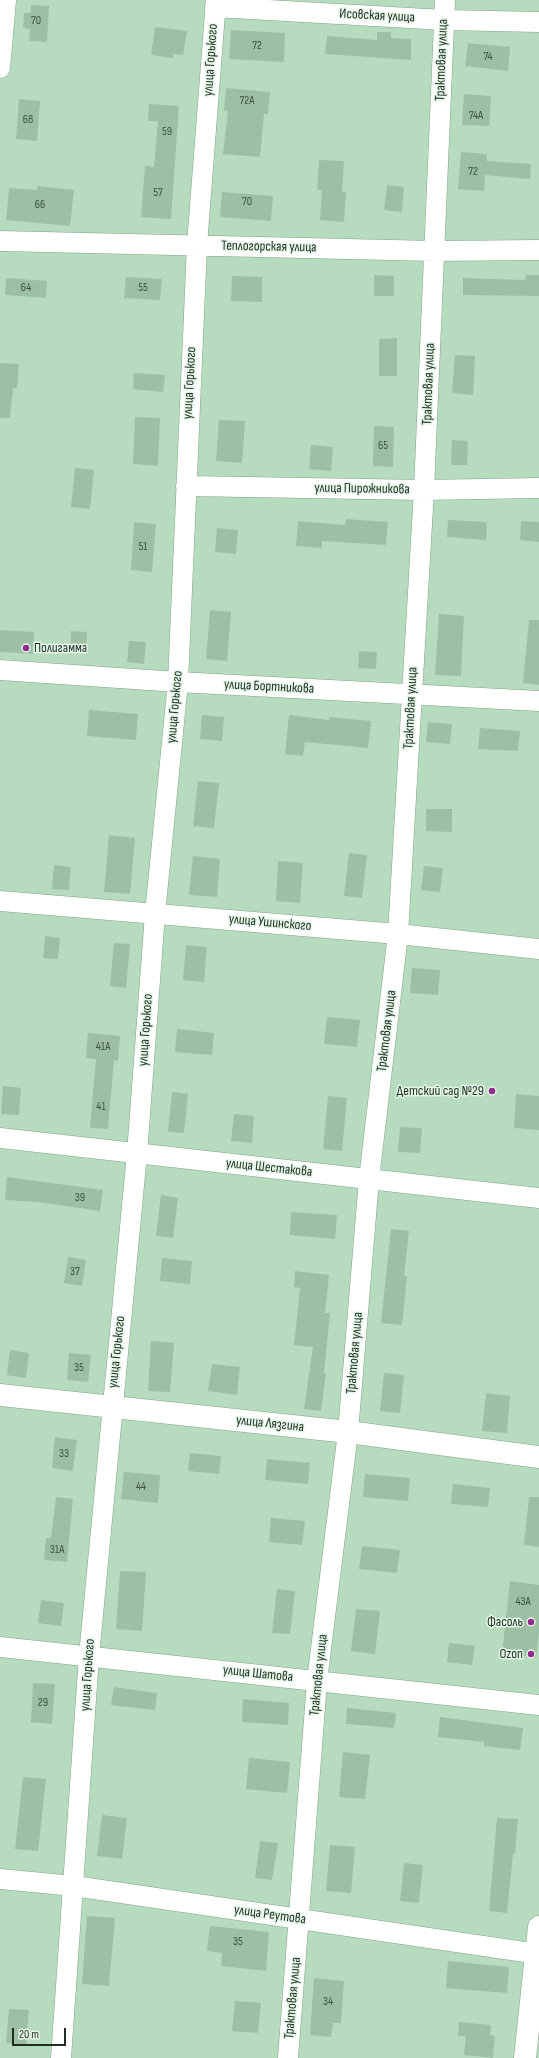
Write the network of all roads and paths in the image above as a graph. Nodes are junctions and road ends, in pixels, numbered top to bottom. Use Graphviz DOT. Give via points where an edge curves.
graph roads {
  1 [pos="6,0"];
  2 [pos="445,0"];
  3 [pos="215,4"];
  4 [pos="444,20"];
  5 [pos="539,22"];
  6 [pos="0,68"];
  7 [pos="0,241"];
  8 [pos="196,246"];
  9 [pos="539,250"];
  10 [pos="434,251"];
  11 [pos="186,486"];
  12 [pos="539,488"];
  13 [pos="424,490"];
  14 [pos="0,670"];
  15 [pos="178,682"];
  16 [pos="412,695"];
  17 [pos="539,701"];
  18 [pos="0,901"];
  19 [pos="155,914"];
  20 [pos="398,934"];
  21 [pos="539,949"];
  22 [pos="0,1138"];
  23 [pos="137,1154"];
  24 [pos="369,1179"];
  25 [pos="539,1198"];
  26 [pos="0,1395"];
  27 [pos="112,1408"];
  28 [pos="348,1432"];
  29 [pos="539,1457"];
  30 [pos="0,1647"];
  31 [pos="89,1656"];
  32 [pos="317,1681"];
  33 [pos="539,1705"];
  34 [pos="0,1879"];
  35 [pos="74,1886"];
  36 [pos="300,1919"];
  37 [pos="539,1927"];
  38 [pos="538,1953"];
  39 [pos="61,2058"];
  40 [pos="288,2058"];
  41 [pos="525,2058"];
  1 -- 6 [label="street"];
  2 -- 4 [label="street, Трактовая улица"];
  3 -- 4 [label="street, Исовская улица"];
  3 -- 8 [label="street, улица Горького"];
  4 -- 5 [label="street, Исовская улица"];
  4 -- 10 [label="street, Трактовая улица"];
  7 -- 8 [label="street, Теплогорская улица"];
  8 -- 10 [label="street, Теплогорская улица"];
  8 -- 11 [label="street, улица Горького"];
  9 -- 10 [label="street, Теплогорская улица"];
  10 -- 13 [label="street, Трактовая улица"];
  11 -- 13 [label="street, улица Пирожникова"];
  11 -- 15 [label="street, улица Горького"];
  12 -- 13 [label="street, улица Пирожникова"];
  13 -- 16 [label="street, Трактовая улица"];
  14 -- 15 [label="street, улица Бортникова"];
  15 -- 16 [label="street, улица Бортникова"];
  15 -- 19 [label="street, улица Горького"];
  16 -- 17 [label="street, улица Бортникова"];
  16 -- 20 [label="street, Трактовая улица"];
  18 -- 19 [label="street, улица Ушинского"];
  19 -- 20 [label="street, улица Ушинского"];
  19 -- 23 [label="street, улица Горького"];
  20 -- 21 [label="street, улица Ушинского"];
  20 -- 24 [label="street, Трактовая улица"];
  22 -- 23 [label="street, улица Шестакова"];
  23 -- 24 [label="street, улица Шестакова"];
  23 -- 27 [label="street, улица Горького"];
  24 -- 25 [label="street, улица Шестакова"];
  24 -- 28 [label="street, Трактовая улица"];
  26 -- 27 [label="main road, улица Лязгина"];
  27 -- 28 [label="main road, улица Лязгина"];
  27 -- 31 [label="street, улица Горького"];
  28 -- 29 [label="main road, улица Лязгина"];
  28 -- 32 [label="street, Трактовая улица"];
  30 -- 31 [label="street, улица Шатова"];
  31 -- 32 [label="street, улица Шатова"];
  31 -- 35 [label="street, улица Горького"];
  32 -- 33 [label="street, улица Шатова"];
  32 -- 36 [label="street, Трактовая улица"];
  34 -- 35 [label="street, улица Реутова"];
  35 -- 36 [label="street, улица Реутова"];
  35 -- 39 [label="street, улица Горького"];
  36 -- 38 [label="street, улица Реутова"];
  36 -- 40 [label="street, Трактовая улица"];
  37 -- 38 [label="main road"];
  38 -- 41 [label="main road"];
}
